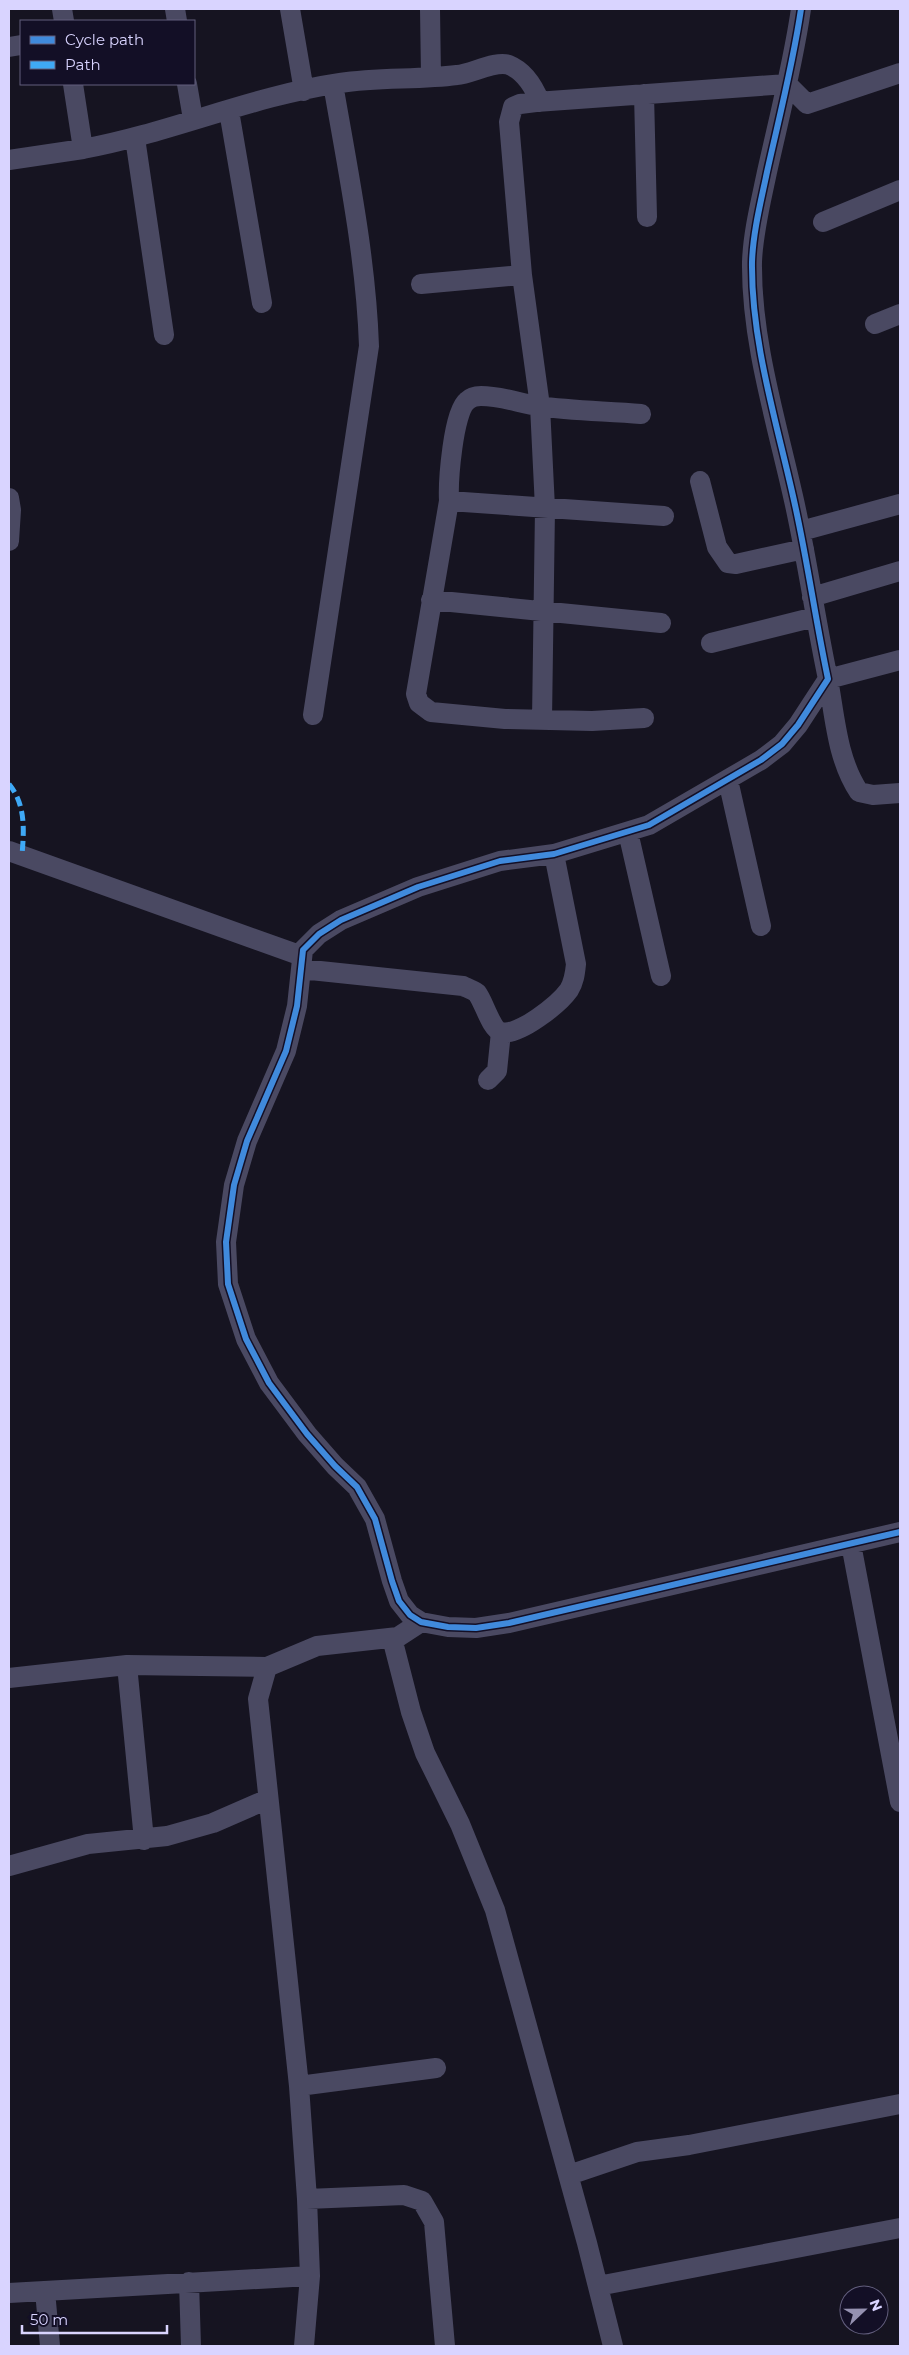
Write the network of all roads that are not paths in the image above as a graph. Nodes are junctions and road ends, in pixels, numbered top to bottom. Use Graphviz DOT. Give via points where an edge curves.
graph roads {
  1 [pos="290,9"];
  2 [pos="430,9"];
  3 [pos="801,9"];
  4 [pos="900,73"];
  5 [pos="431,77"];
  6 [pos="333,84"];
  7 [pos="787,84"];
  8 [pos="73,85"];
  9 [pos="187,85"];
  10 [pos="304,91"];
  11 [pos="644,94"];
  12 [pos="540,102"];
  13 [pos="229,111"];
  14 [pos="193,119"];
  15 [pos="135,138"];
  16 [pos="83,149"];
  17 [pos="9,160"];
  18 [pos="900,190"];
  19 [pos="647,217"];
  20 [pos="822,222"];
  21 [pos="522,275"];
  22 [pos="421,284"];
  23 [pos="262,303"];
  24 [pos="900,314"];
  25 [pos="875,324"];
  26 [pos="164,335"];
  27 [pos="540,406"];
  28 [pos="641,414"];
  29 [pos="700,481"];
  30 [pos="9,498"];
  31 [pos="449,501"];
  32 [pos="900,504"];
  33 [pos="545,508"];
  34 [pos="664,516"];
  35 [pos="802,540"];
  36 [pos="9,541"];
  37 [pos="900,571"];
  38 [pos="812,597"];
  39 [pos="431,600"];
  40 [pos="544,612"];
  41 [pos="815,617"];
  42 [pos="661,623"];
  43 [pos="711,643"];
  44 [pos="900,660"];
  45 [pos="828,679"];
  46 [pos="313,715"];
  47 [pos="644,718"];
  48 [pos="542,720"];
  49 [pos="728,780"];
  50 [pos="900,793"];
  51 [pos="628,832"];
  52 [pos="9,851"];
  53 [pos="554,854"];
  54 [pos="761,926"];
  55 [pos="301,962"];
  56 [pos="661,976"];
  57 [pos="501,1032"];
  58 [pos="488,1080"];
  59 [pos="900,1532"];
  60 [pos="851,1544"];
  61 [pos="421,1622"];
  62 [pos="392,1638"];
  63 [pos="127,1665"];
  64 [pos="266,1667"];
  65 [pos="9,1678"];
  66 [pos="268,1798"];
  67 [pos="900,1802"];
  68 [pos="144,1840"];
  69 [pos="9,1866"];
  70 [pos="436,2068"];
  71 [pos="299,2086"];
  72 [pos="900,2104"];
  73 [pos="569,2175"];
  74 [pos="307,2199"];
  75 [pos="900,2228"];
  76 [pos="310,2276"];
  77 [pos="189,2282"];
  78 [pos="598,2286"];
  79 [pos="45,2291"];
  80 [pos="9,2293"];
  81 [pos="50,2346"];
  82 [pos="190,2346"];
  83 [pos="304,2346"];
  84 [pos="445,2346"];
  85 [pos="613,2346"];
  1 -- 10 [label="street"];
  2 -- 5 [label="street"];
  3 -- 7 [label="street"];
  4 -- 7 [label="street" via="807,104"];
  5 -- 6 [label="street"];
  5 -- 12 [label="street" via="507,65 524,75"];
  6 -- 10 [label="street"];
  6 -- 46 [label="street" via="363,262 369,346"];
  7 -- 11 [label="street"];
  7 -- 35 [label="street" via="758,215 752,260 755,316"];
  8 -- 16 [label="street"];
  9 -- 14 [label="street"];
  10 -- 13 [label="street"];
  11 -- 12 [label="street"];
  11 -- 19 [label="street"];
  12 -- 21 [label="street" via="513,107 509,122"];
  13 -- 14 [label="street"];
  13 -- 23 [label="street"];
  14 -- 15 [label="street"];
  15 -- 16 [label="street"];
  15 -- 26 [label="street"];
  16 -- 17 [label="street"];
  18 -- 20 [label="street"];
  21 -- 22 [label="street"];
  21 -- 27 [label="street"];
  24 -- 25 [label="street"];
  27 -- 28 [label="street"];
  27 -- 31 [label="street" via="482,396 465,402 459,413 448,479"];
  27 -- 33 [label="street"];
  29 -- 35 [label="street" via="717,547 728,563 736,564"];
  30 -- 36 [label="street"];
  31 -- 33 [label="street"];
  31 -- 39 [label="street"];
  32 -- 35 [label="street"];
  33 -- 34 [label="street"];
  33 -- 40 [label="street"];
  35 -- 38 [label="street"];
  37 -- 38 [label="street"];
  38 -- 41 [label="street"];
  39 -- 40 [label="street"];
  39 -- 48 [label="street" via="416,694 419,703 431,712"];
  40 -- 42 [label="street"];
  40 -- 48 [label="street"];
  41 -- 43 [label="street"];
  41 -- 45 [label="street"];
  44 -- 45 [label="street"];
  45 -- 49 [label="street" via="782,744"];
  45 -- 50 [label="street" via="849,777 859,792 873,795"];
  47 -- 48 [label="street"];
  49 -- 51 [label="street" via="649,825"];
  49 -- 54 [label="street"];
  51 -- 53 [label="street"];
  51 -- 56 [label="street"];
  52 -- 55 [label="street"];
  53 -- 55 [label="street" via="500,861 418,887 341,920 319,934 303,950"];
  53 -- 57 [label="street" via="576,964 574,980 564,996 540,1017 511,1032"];
  55 -- 57 [label="street" via="463,986 476,992 495,1028"];
  55 -- 61 [label="street" via="297,1006 286,1051 247,1141 234,1185 226,1242 228,1284 246,1338 269,1382 307,1434 357,1487 375,1519 399,1601 410,1615"];
  57 -- 58 [label="street" via="497,1071"];
  59 -- 60 [label="street"];
  60 -- 61 [label="street" via="509,1623 476,1628"];
  60 -- 67 [label="street"];
  61 -- 62 [label="street" via="410,1631"];
  62 -- 64 [label="street" via="317,1646"];
  62 -- 73 [label="street" via="425,1752 482,1873 495,1910"];
  63 -- 64 [label="street"];
  63 -- 65 [label="street"];
  63 -- 68 [label="street"];
  64 -- 66 [label="street" via="258,1698"];
  66 -- 68 [label="street" via="213,1823"];
  66 -- 71 [label="street"];
  68 -- 69 [label="street" via="88,1844"];
  70 -- 71 [label="street"];
  71 -- 74 [label="street"];
  72 -- 73 [label="street" via="638,2152"];
  73 -- 78 [label="street"];
  74 -- 76 [label="street"];
  74 -- 84 [label="street" via="404,2195 422,2201 434,2222"];
  75 -- 78 [label="street"];
  76 -- 77 [label="street"];
  76 -- 83 [label="street"];
  77 -- 79 [label="street"];
  77 -- 82 [label="street"];
  78 -- 85 [label="street"];
  79 -- 80 [label="street"];
  79 -- 81 [label="street"];
}
